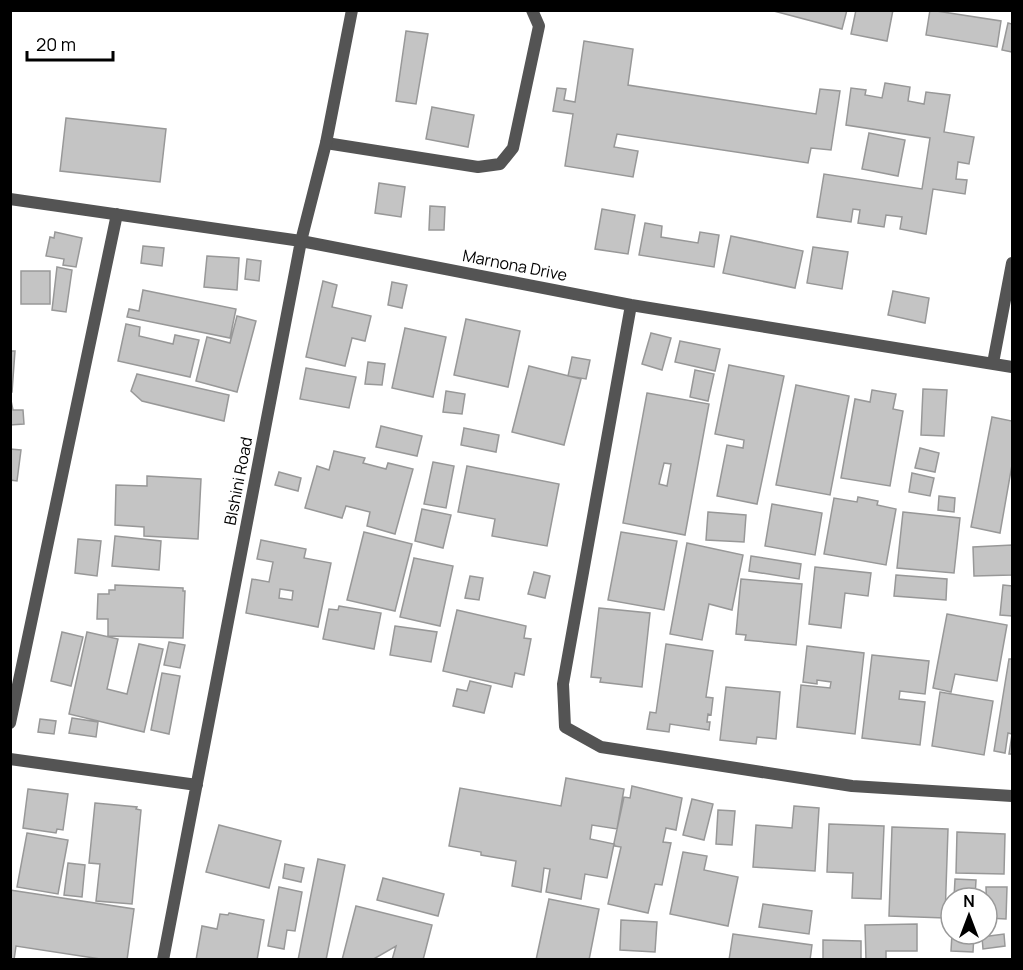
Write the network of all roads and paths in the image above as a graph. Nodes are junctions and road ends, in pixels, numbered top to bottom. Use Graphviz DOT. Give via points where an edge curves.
graph roads {
  1 [pos="352,10"];
  2 [pos="532,10"];
  3 [pos="326,143"];
  4 [pos="10,199"];
  5 [pos="117,214"];
  6 [pos="302,241"];
  7 [pos="1012,263"];
  8 [pos="632,305"];
  9 [pos="993,363"];
  10 [pos="1012,367"];
  11 [pos="10,723"];
  12 [pos="10,759"];
  13 [pos="196,785"];
  14 [pos="1012,795"];
  15 [pos="163,960"];
  1 -- 3 [label="street, BIshini Road"];
  2 -- 3 [label="street" via="539,26 513,148 500,164 478,167"];
  3 -- 6 [label="street, BIshini Road"];
  4 -- 5 [label="street, Marnona Drive"];
  5 -- 6 [label="street, Marnona Drive"];
  5 -- 11 [label="street"];
  6 -- 8 [label="street, Marnona Drive"];
  6 -- 13 [label="street, BIshini Road"];
  7 -- 9 [label="street"];
  8 -- 9 [label="street, Marnona Drive"];
  8 -- 14 [label="street" via="563,684 565,727 601,747 852,786"];
  9 -- 10 [label="street, Marnona Drive"];
  12 -- 13 [label="street"];
  13 -- 15 [label="street, BIshini Road"];
}
